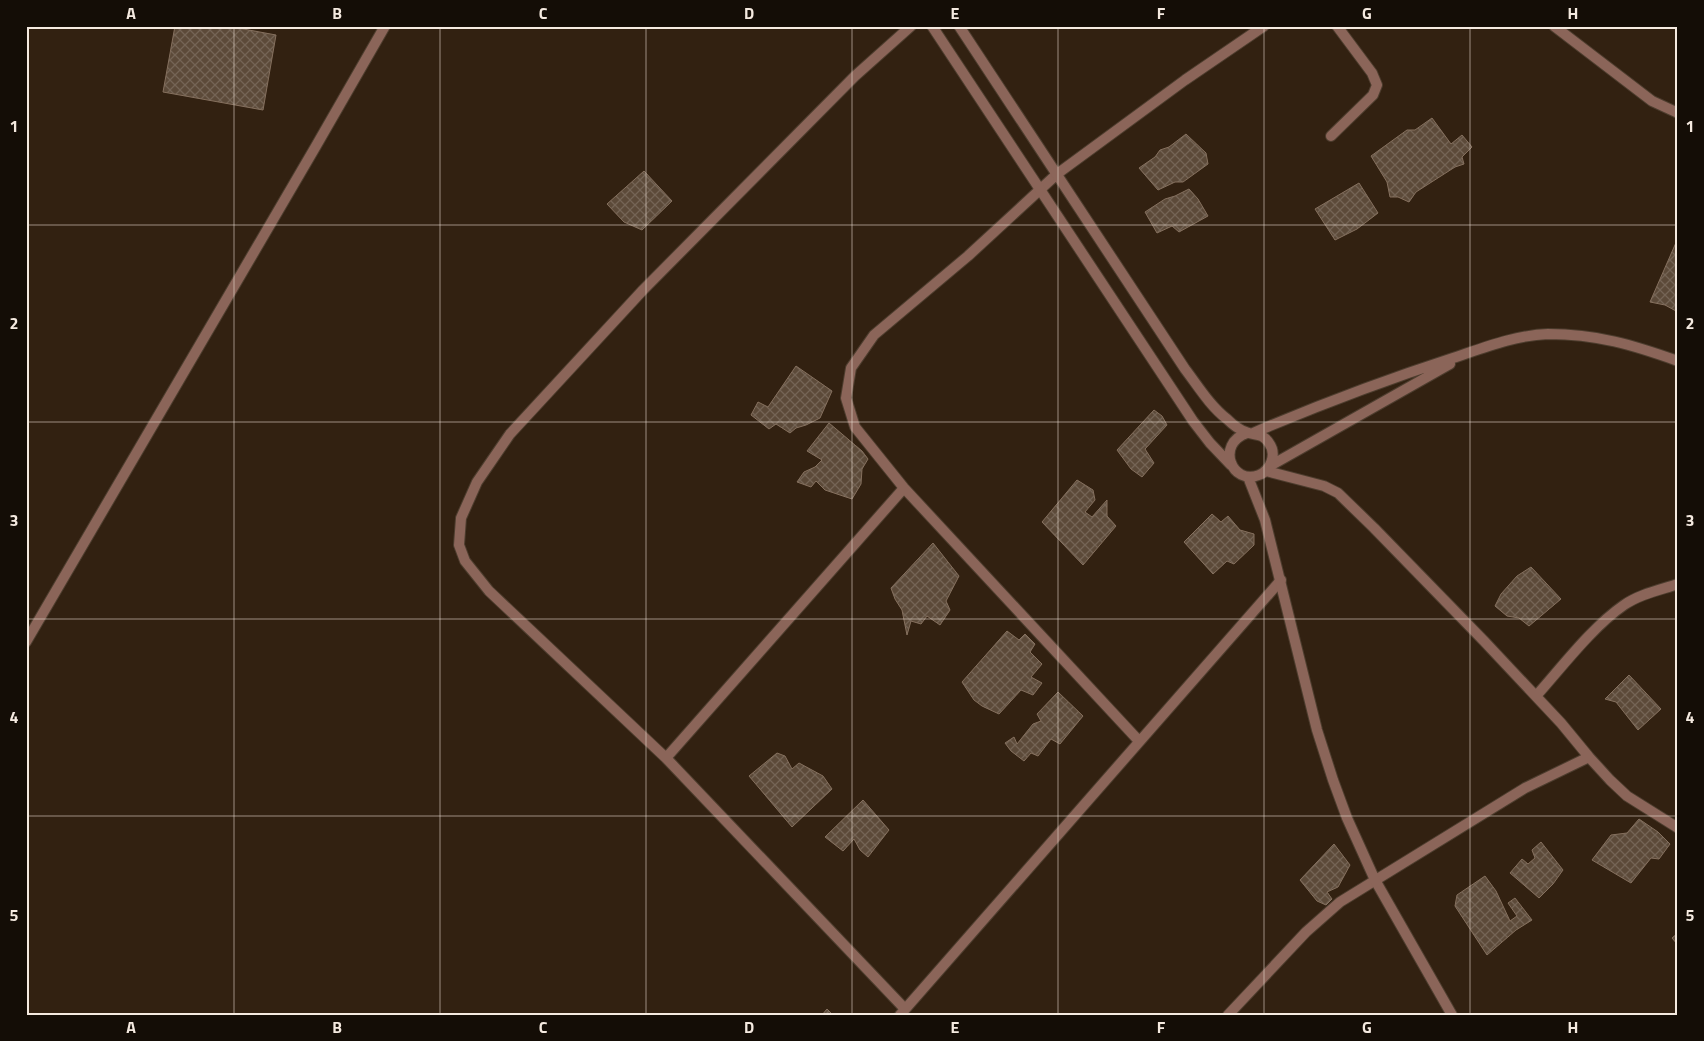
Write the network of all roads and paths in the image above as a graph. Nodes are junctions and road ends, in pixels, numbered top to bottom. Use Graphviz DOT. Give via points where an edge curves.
graph roads {
  1 [pos="385,26"];
  2 [pos="911,26"];
  3 [pos="932,26"];
  4 [pos="958,26"];
  5 [pos="1264,26"];
  6 [pos="1337,26"];
  7 [pos="1554,26"];
  8 [pos="1678,113"];
  9 [pos="1332,136"];
  10 [pos="1057,174"];
  11 [pos="1040,190"];
  12 [pos="1470,352"];
  13 [pos="1678,361"];
  14 [pos="1250,433"];
  15 [pos="1232,467"];
  16 [pos="1268,469"];
  17 [pos="1248,477"];
  18 [pos="904,488"];
  19 [pos="1281,580"];
  20 [pos="1678,584"];
  21 [pos="26,642"];
  22 [pos="1536,696"];
  23 [pos="1139,741"];
  24 [pos="1589,757"];
  25 [pos="666,758"];
  26 [pos="1678,828"];
  27 [pos="1374,880"];
  28 [pos="902,1012"];
  29 [pos="1228,1015"];
  30 [pos="1452,1015"];
  1 -- 21 [label="street"];
  2 -- 25 [label="street" via="849,83 643,290 517,427 477,482 461,518 459,545 464,561 489,591"];
  3 -- 11 [label="street"];
  4 -- 10 [label="street"];
  5 -- 10 [label="street"];
  6 -- 9 [label="street" via="1372,73 1377,85 1373,95"];
  7 -- 8 [label="street" via="1652,101"];
  10 -- 11 [label="street"];
  10 -- 14 [label="street" via="1208,401 1226,419"];
  11 -- 15 [label="street" via="1193,421"];
  11 -- 18 [label="street" via="874,335 851,368 846,398 855,427"];
  12 -- 13 [label="street" via="1507,340 1546,334 1590,336"];
  12 -- 14 [label="street"];
  12 -- 16 [label="street"];
  14 -- 15 [label="street" via="1236,438 1230,449"];
  14 -- 16 [label="street" via="1265,438 1272,448"];
  15 -- 17 [label="street"];
  16 -- 17 [label="street"];
  16 -- 22 [label="street" via="1324,486 1338,494"];
  17 -- 19 [label="street" via="1265,520"];
  18 -- 23 [label="street"];
  18 -- 25 [label="street"];
  19 -- 23 [label="street"];
  19 -- 27 [label="street" via="1323,747 1347,818"];
  20 -- 22 [label="street" via="1624,605 1600,625"];
  22 -- 24 [label="street"];
  23 -- 28 [label="street"];
  24 -- 26 [label="street" via="1627,796"];
  24 -- 27 [label="street" via="1525,788"];
  25 -- 28 [label="street"];
  27 -- 29 [label="street" via="1340,902 1306,932"];
  27 -- 30 [label="street"];
}
